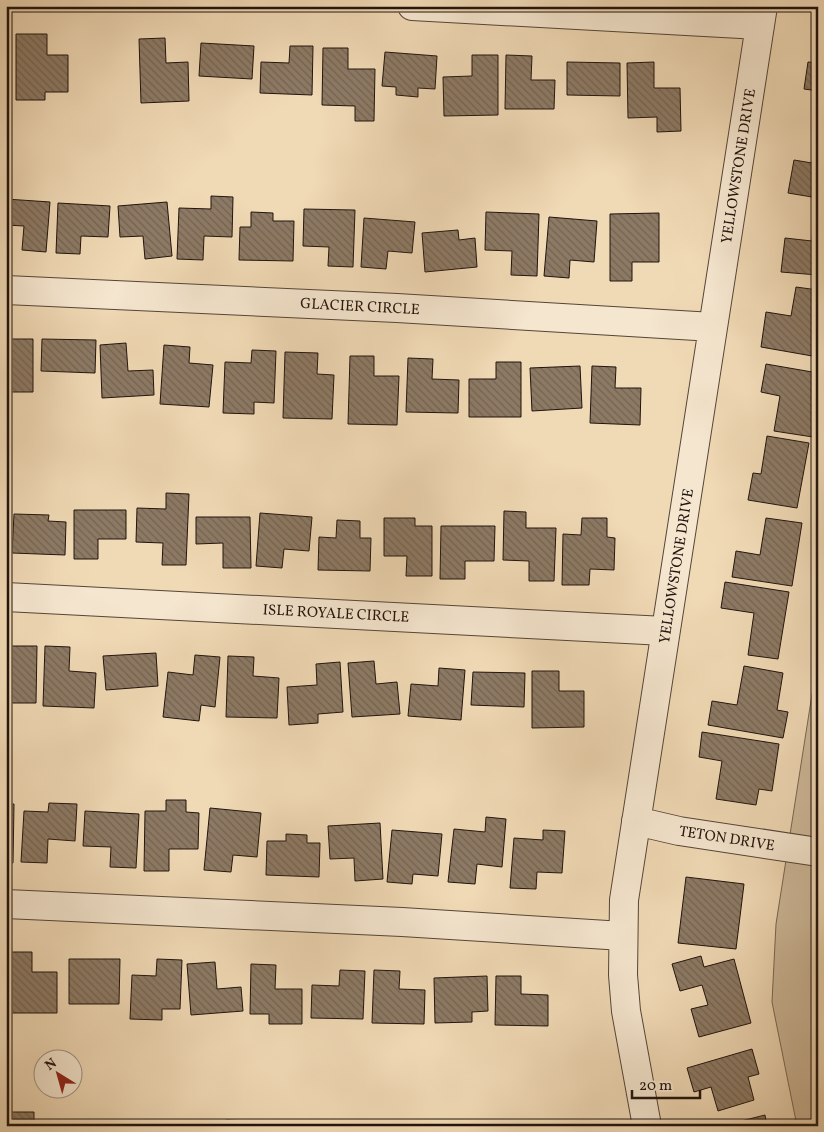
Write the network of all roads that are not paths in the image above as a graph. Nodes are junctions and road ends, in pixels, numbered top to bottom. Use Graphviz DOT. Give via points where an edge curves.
graph roads {
  1 [pos="412,6"];
  2 [pos="761,16"];
  3 [pos="6,290"];
  4 [pos="714,328"];
  5 [pos="6,596"];
  6 [pos="665,631"];
  7 [pos="636,821"];
  8 [pos="818,852"];
  9 [pos="6,904"];
  10 [pos="623,936"];
  11 [pos="648,1126"];
  1 -- 2 [label="street"];
  2 -- 4 [label="street, YELLOWSTONE DRIVE"];
  3 -- 4 [label="street, GLACIER CIRCLE" via="397,308"];
  4 -- 6 [label="street, YELLOWSTONE DRIVE"];
  5 -- 6 [label="street, ISLE ROYALE CIRCLE"];
  6 -- 7 [label="street, YELLOWSTONE DRIVE"];
  7 -- 8 [label="street, TETON DRIVE" via="679,831"];
  7 -- 10 [label="street, YELLOWSTONE DRIVE" via="624,900"];
  9 -- 10 [label="street" via="402,922"];
  10 -- 11 [label="street, YELLOWSTONE DRIVE" via="626,1010"];
}
